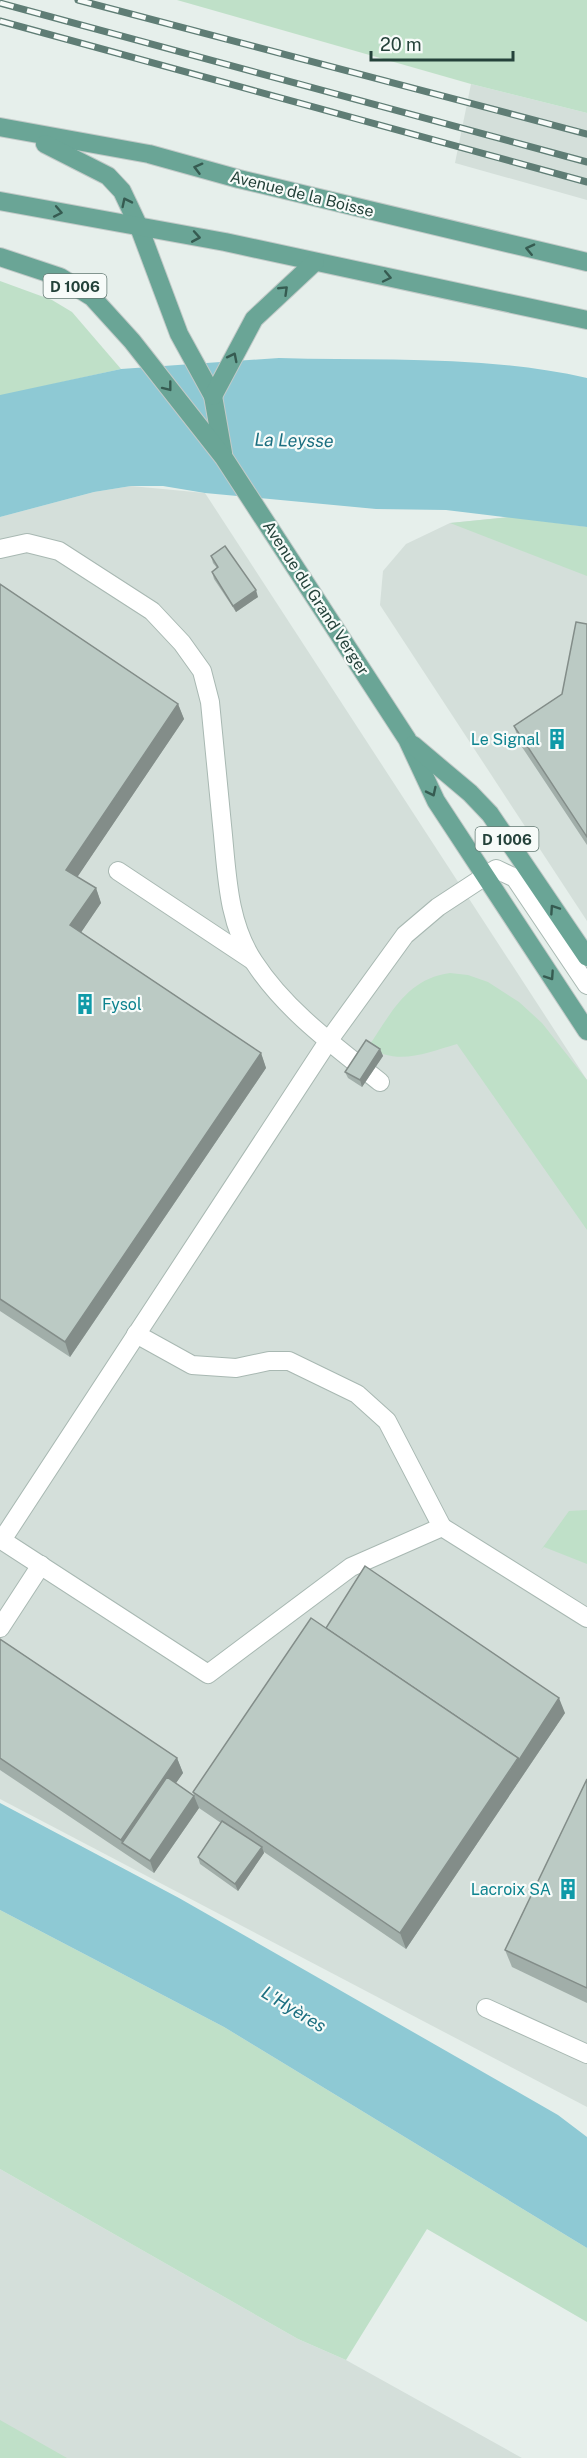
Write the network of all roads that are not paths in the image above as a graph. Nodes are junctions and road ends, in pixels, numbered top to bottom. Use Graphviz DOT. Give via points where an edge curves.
graph roads {
  1 [pos="8,129"];
  2 [pos="0,201"];
  3 [pos="139,227"];
  4 [pos="0,257"];
  5 [pos="315,262"];
  6 [pos="587,262"];
  7 [pos="587,320"];
  8 [pos="213,396"];
  9 [pos="224,458"];
  10 [pos="0,549"];
  11 [pos="407,740"];
  12 [pos="118,871"];
  13 [pos="484,875"];
  14 [pos="587,957"];
  15 [pos="253,961"];
  16 [pos="587,985"];
  17 [pos="587,1031"];
  18 [pos="330,1040"];
  19 [pos="380,1082"];
  20 [pos="136,1334"];
  21 [pos="442,1527"];
  22 [pos="1,1540"];
  23 [pos="41,1565"];
  24 [pos="587,1618"];
  25 [pos="0,1628"];
  26 [pos="486,2008"];
  27 [pos="587,2054"];
  3 -- 1 [label="main road, Avenue du Grand Verger, one-way" via="122,191 108,176"];
  6 -- 1 [label="main road, Avenue de la Boisse, one-way" via="149,154"];
  2 -- 3 [label="main road, one-way"];
  3 -- 5 [label="main road, one-way"];
  3 -- 8 [label="main road, Avenue du Grand Verger" via="179,334"];
  4 -- 9 [label="main road, Avenue du Grand Verger / D 1006, one-way" via="60,277 92,297 132,341"];
  5 -- 7 [label="main road, one-way"];
  8 -- 5 [label="main road, one-way" via="254,319"];
  8 -- 9 [label="main road, Avenue du Grand Verger"];
  9 -- 11 [label="main road, Avenue du Grand Verger / D 1006"];
  10 -- 15 [label="lane" via="27,543 59,551 152,610 202,671 210,702 230,895 237,931"];
  11 -- 13 [label="main road, Avenue du Grand Verger / D 1006, one-way" via="436,801"];
  14 -- 11 [label="main road, Avenue du Grand Verger / D 1006, one-way" via="490,814"];
  12 -- 15 [label="lane"];
  13 -- 16 [label="lane" via="496,870 515,878"];
  13 -- 17 [label="main road, Avenue du Grand Verger / D 1006, one-way"];
  13 -- 18 [label="lane" via="405,935"];
  15 -- 18 [label="lane" via="307,1024"];
  18 -- 19 [label="lane"];
  18 -- 20 [label="lane"];
  20 -- 21 [label="lane" via="192,1365 236,1368 290,1361 357,1394 387,1421"];
  20 -- 22 [label="lane"];
  21 -- 23 [label="lane" via="351,1567 208,1674"];
  21 -- 24 [label="lane"];
  22 -- 23 [label="lane"];
  23 -- 25 [label="lane"];
  26 -- 27 [label="lane"];
}
